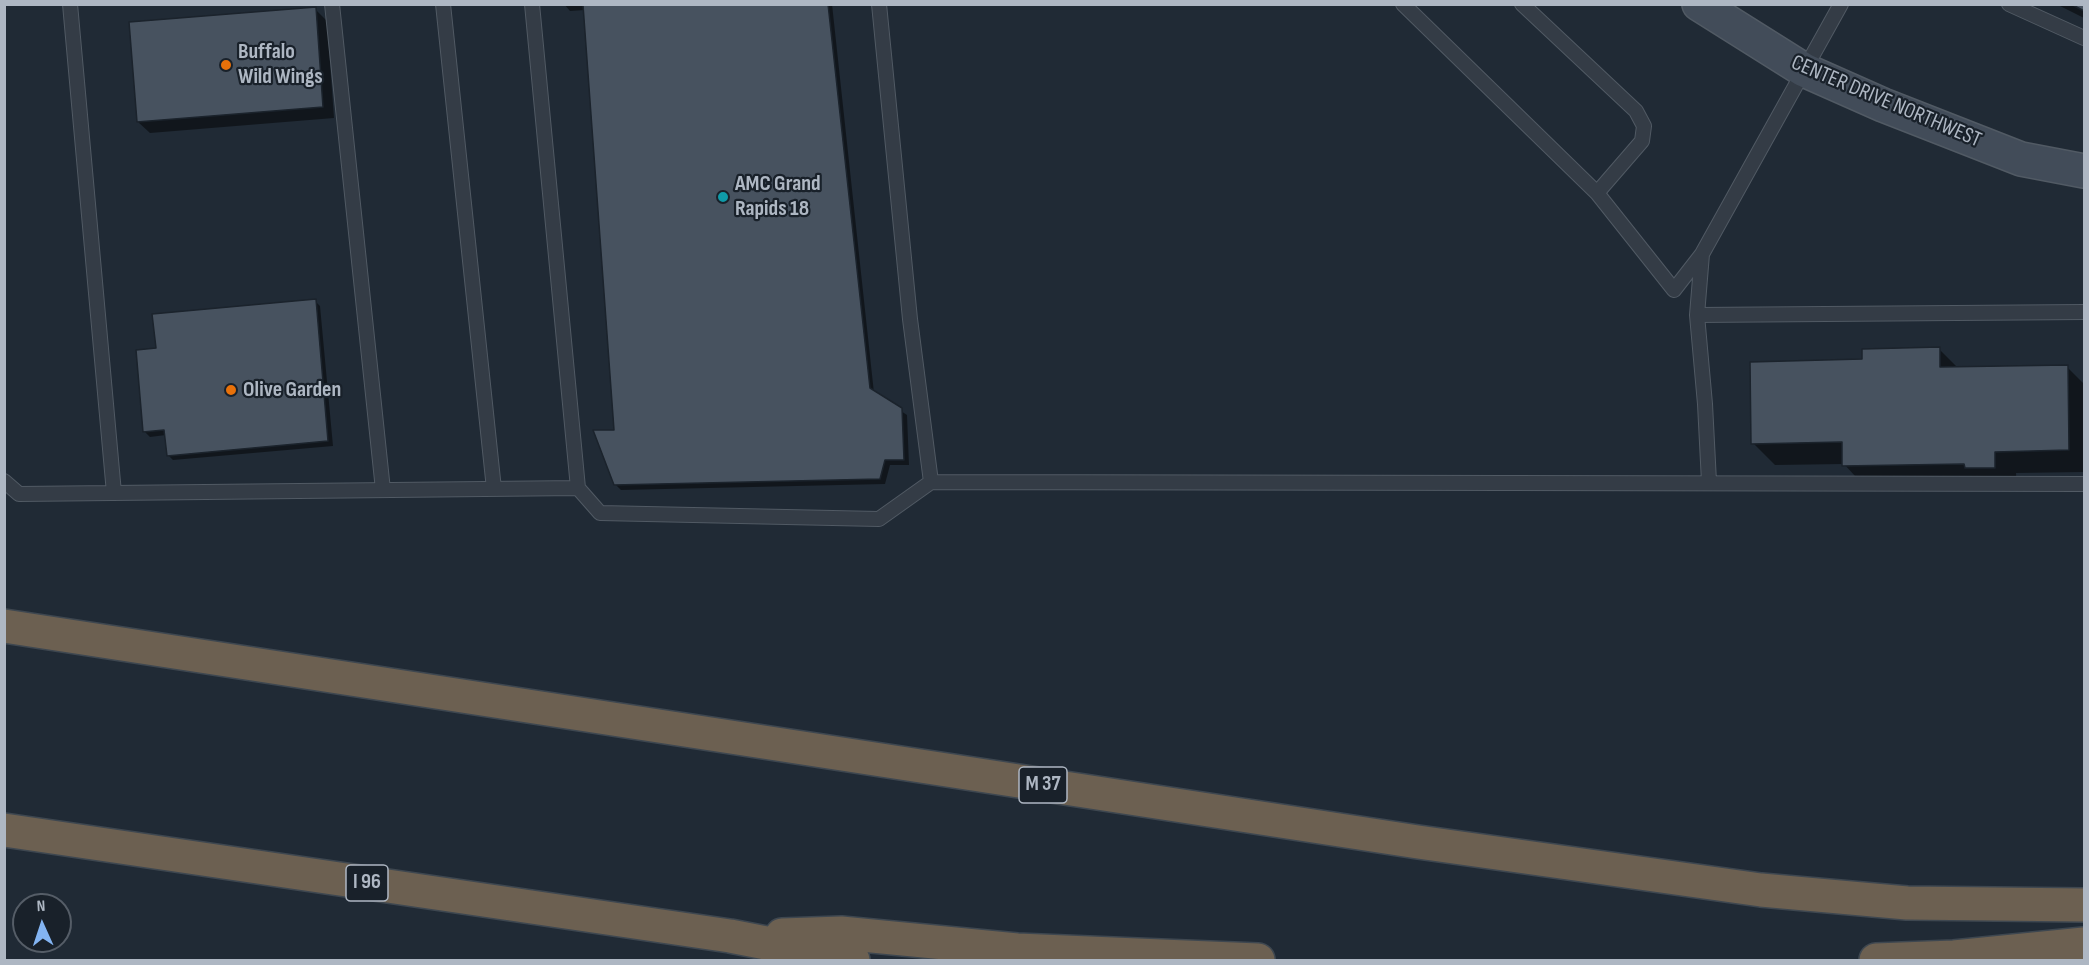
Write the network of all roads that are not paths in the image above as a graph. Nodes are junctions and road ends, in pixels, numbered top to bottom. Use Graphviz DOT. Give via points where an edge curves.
graph roads {
  1 [pos="70,4"];
  2 [pos="332,4"];
  3 [pos="443,4"];
  4 [pos="532,4"];
  5 [pos="879,4"];
  6 [pos="1403,4"];
  7 [pos="1522,4"];
  8 [pos="1699,4"];
  9 [pos="1841,4"];
  10 [pos="2009,4"];
  11 [pos="2085,38"];
  12 [pos="1804,70"];
  13 [pos="2085,171"];
  14 [pos="1597,193"];
  15 [pos="1702,254"];
  16 [pos="2085,312"];
  17 [pos="1697,315"];
  18 [pos="4,481"];
  19 [pos="931,482"];
  20 [pos="1709,482"];
  21 [pos="2085,484"];
  22 [pos="578,488"];
  23 [pos="494,489"];
  24 [pos="383,490"];
  25 [pos="114,493"];
  26 [pos="4,626"];
  27 [pos="4,830"];
  28 [pos="2085,905"];
  29 [pos="730,936"];
  30 [pos="2085,944"];
  31 [pos="853,960"];
  32 [pos="1258,960"];
  33 [pos="1876,960"];
  1 -- 25 [label="lane"];
  2 -- 24 [label="lane"];
  3 -- 23 [label="lane"];
  4 -- 22 [label="lane"];
  5 -- 19 [label="lane" via="908,309"];
  6 -- 14 [label="lane"];
  7 -- 14 [label="lane" via="1636,111 1644,126 1642,141"];
  8 -- 12 [label="street, CENTER DRIVE NORTHWEST"];
  9 -- 12 [label="lane"];
  10 -- 11 [label="lane"];
  12 -- 13 [label="street, CENTER DRIVE NORTHWEST" via="2021,159"];
  12 -- 15 [label="lane"];
  14 -- 15 [label="lane" via="1674,290"];
  15 -- 17 [label="lane"];
  16 -- 17 [label="lane"];
  17 -- 20 [label="lane"];
  18 -- 25 [label="lane" via="19,494"];
  19 -- 20 [label="lane"];
  19 -- 22 [label="lane" via="879,519 600,513"];
  20 -- 21 [label="lane"];
  22 -- 23 [label="lane"];
  23 -- 24 [label="lane"];
  24 -- 25 [label="lane"];
  26 -- 28 [label="highway, M 37" via="1418,842 1761,890 1907,903"];
  27 -- 29 [label="highway, I 96"];
  29 -- 31 [label="highway"];
  29 -- 32 [label="highway, I 96" via="841,933 1017,950"];
  30 -- 33 [label="highway"];
}
